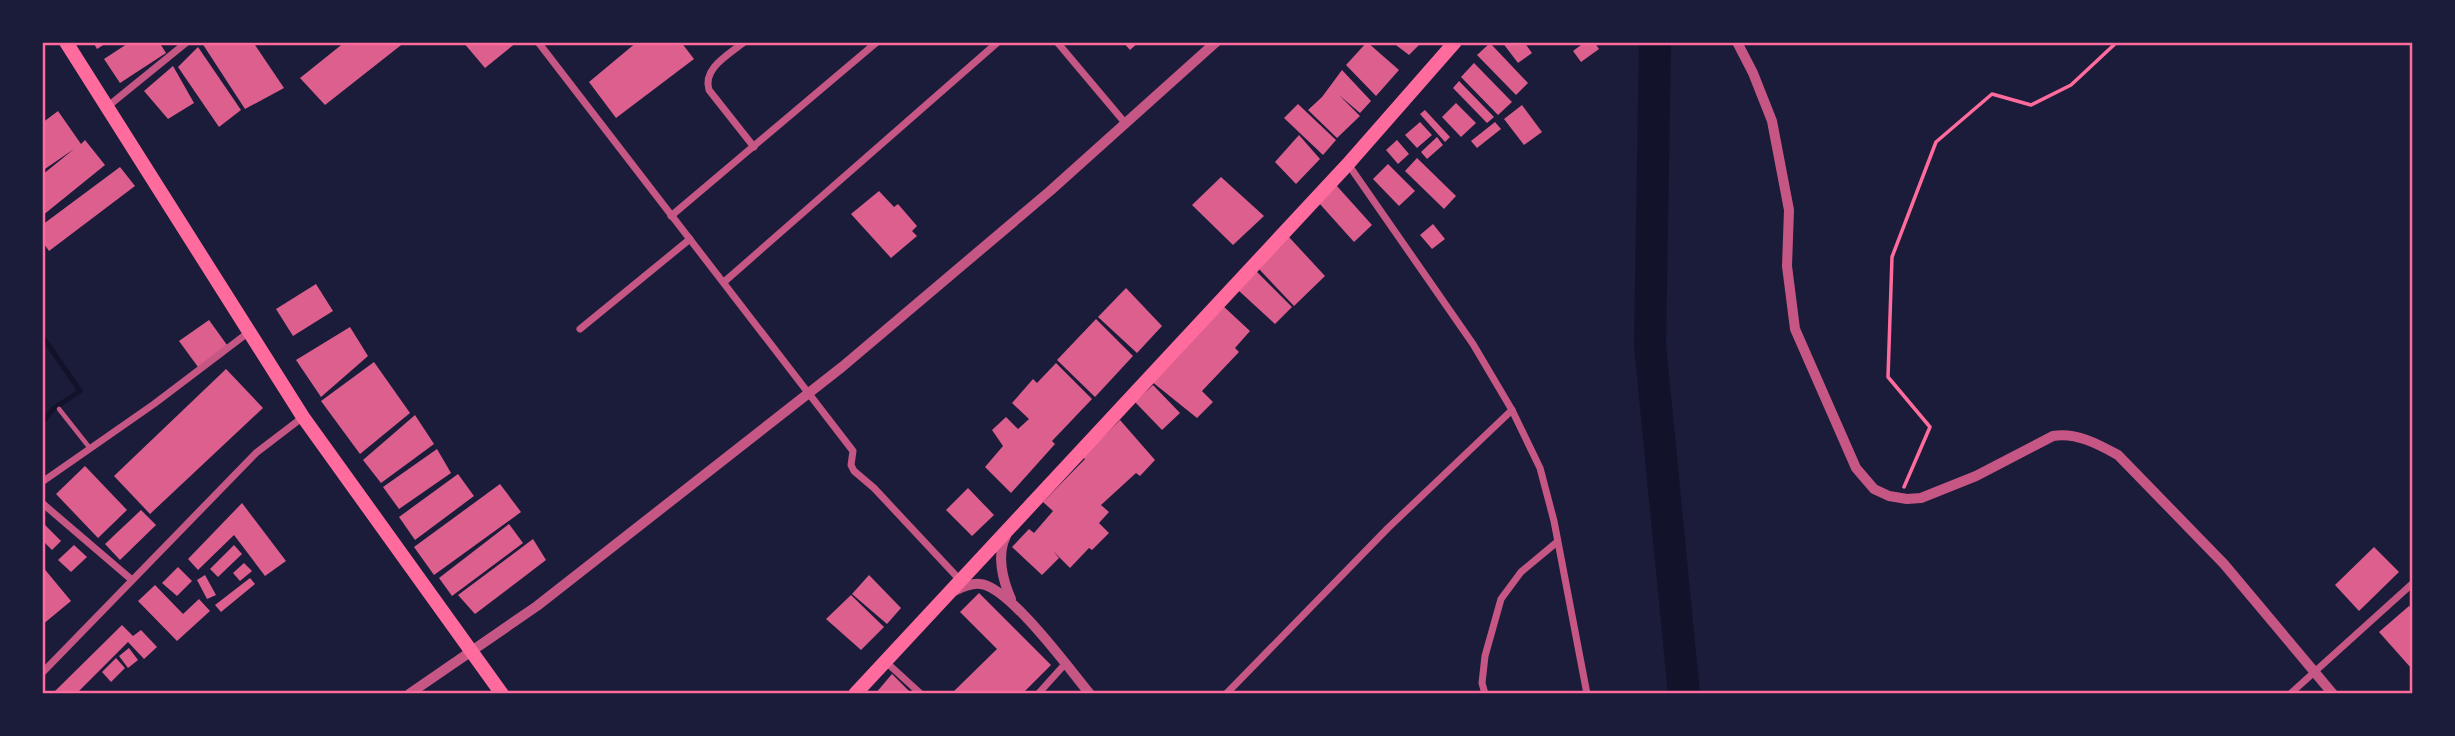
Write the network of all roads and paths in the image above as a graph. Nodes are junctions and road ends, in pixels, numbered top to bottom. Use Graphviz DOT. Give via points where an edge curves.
graph roads {
  1 [pos="66,42"];
  2 [pos="187,42"];
  3 [pos="538,42"];
  4 [pos="744,42"];
  5 [pos="877,42"];
  6 [pos="998,42"];
  7 [pos="1057,42"];
  8 [pos="1216,42"];
  9 [pos="1455,42"];
  10 [pos="1737,42"];
  11 [pos="2117,42"];
  12 [pos="107,107"];
  13 [pos="1126,124"];
  14 [pos="754,147"];
  15 [pos="1348,164"];
  16 [pos="671,216"];
  17 [pos="690,239"];
  18 [pos="724,282"];
  19 [pos="580,329"];
  20 [pos="249,332"];
  21 [pos="808,392"];
  22 [pos="59,409"];
  23 [pos="1512,410"];
  24 [pos="303,417"];
  25 [pos="89,447"];
  26 [pos="42,482"];
  27 [pos="1898,499"];
  28 [pos="42,503"];
  29 [pos="1012,524"];
  30 [pos="1557,542"];
  31 [pos="132,580"];
  32 [pos="960,580"];
  33 [pos="2411,589"];
  34 [pos="946,595"];
  35 [pos="1013,603"];
  36 [pos="472,651"];
  37 [pos="886,662"];
  38 [pos="1065,664"];
  39 [pos="2317,672"];
  40 [pos="42,673"];
  41 [pos="409,694"];
  42 [pos="502,694"];
  43 [pos="855,694"];
  44 [pos="921,694"];
  45 [pos="1038,694"];
  46 [pos="1090,694"];
  47 [pos="1226,694"];
  48 [pos="1485,694"];
  49 [pos="1587,694"];
  50 [pos="2290,694"];
  51 [pos="2333,694"];
  1 -- 12 [label="highway"];
  2 -- 12 [label="street"];
  3 -- 16 [label="street"];
  4 -- 14 [label="street" via="709,73 707,82"];
  5 -- 14 [label="street"];
  6 -- 18 [label="street"];
  7 -- 13 [label="street"];
  8 -- 13 [label="street"];
  9 -- 15 [label="highway"];
  10 -- 27 [label="street" via="1772,121 1789,210 1787,266 1795,329 1856,468 1874,489"];
  11 -- 27 [label="path" via="2071,85 2031,105 1992,94 1936,142 1892,257 1888,377 1930,427"];
  12 -- 20 [label="highway"];
  13 -- 21 [label="street" via="842,368"];
  14 -- 16 [label="street"];
  15 -- 23 [label="street" via="1473,344"];
  15 -- 29 [label="highway"];
  16 -- 17 [label="street"];
  17 -- 18 [label="street"];
  17 -- 19 [label="street"];
  18 -- 21 [label="street"];
  20 -- 24 [label="highway"];
  20 -- 25 [label="street"];
  21 -- 32 [label="street" via="853,451 855,471"];
  21 -- 36 [label="street" via="537,606"];
  22 -- 25 [label="lane"];
  23 -- 30 [label="street" via="1540,468"];
  23 -- 47 [label="street" via="1388,528"];
  24 -- 31 [label="street" via="256,453"];
  24 -- 36 [label="highway"];
  25 -- 26 [label="street"];
  27 -- 39 [label="street" via="1921,498 1965,481 2053,436 2067,433 2096,443 2118,455 2224,564"];
  28 -- 31 [label="street"];
  29 -- 32 [label="highway"];
  29 -- 35 [label="street" via="1003,542 1001,563"];
  30 -- 48 [label="street" via="1521,572 1501,599 1485,656"];
  30 -- 49 [label="street"];
  31 -- 40 [label="street"];
  32 -- 34 [label="highway"];
  33 -- 39 [label="street"];
  34 -- 35 [label="street" via="981,584"];
  34 -- 37 [label="highway"];
  35 -- 38 [label="street"];
  36 -- 41 [label="street"];
  36 -- 42 [label="highway"];
  37 -- 43 [label="highway"];
  37 -- 44 [label="street"];
  38 -- 45 [label="street"];
  38 -- 46 [label="street"];
  39 -- 50 [label="street"];
  39 -- 51 [label="street"];
}
